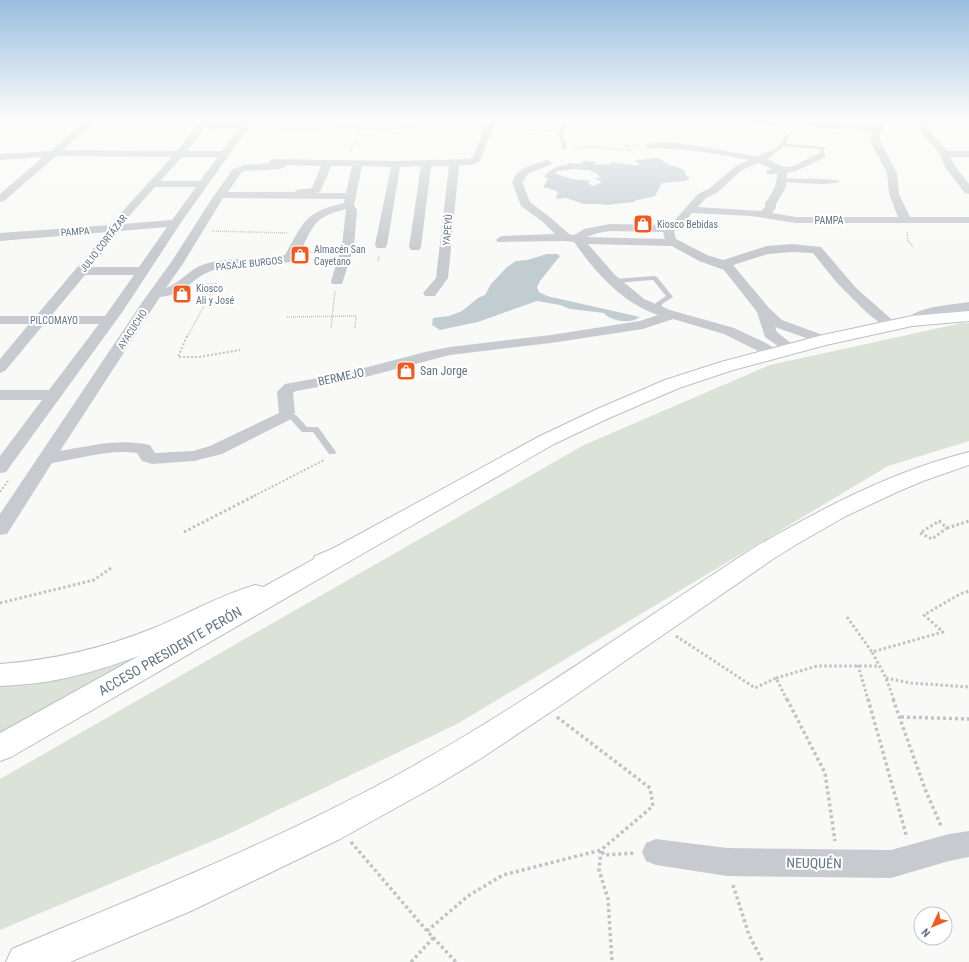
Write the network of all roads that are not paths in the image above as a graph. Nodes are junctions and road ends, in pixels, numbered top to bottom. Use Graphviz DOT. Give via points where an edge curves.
graph roads {
  1 [pos="454,162"];
  2 [pos="43,163"];
  3 [pos="171,163"];
  4 [pos="219,163"];
  5 [pos="272,163"];
  6 [pos="327,163"];
  7 [pos="356,163"];
  8 [pos="426,163"];
  9 [pos="750,163"];
  10 [pos="767,163"];
  11 [pos="805,163"];
  12 [pos="887,163"];
  13 [pos="948,163"];
  14 [pos="283,164"];
  15 [pos="396,164"];
  16 [pos="547,164"];
  17 [pos="739,168"];
  18 [pos="782,176"];
  19 [pos="837,181"];
  20 [pos="152,184"];
  21 [pos="204,184"];
  22 [pos="273,185"];
  23 [pos="969,191"];
  24 [pos="222,193"];
  25 [pos="0,199"];
  26 [pos="349,201"];
  27 [pos="690,210"];
  28 [pos="764,215"];
  29 [pos="905,219"];
  30 [pos="969,220"];
  31 [pos="175,223"];
  32 [pos="115,228"];
  33 [pos="668,229"];
  34 [pos="0,237"];
  35 [pos="565,237"];
  36 [pos="502,240"];
  37 [pos="580,240"];
  38 [pos="674,243"];
  39 [pos="381,245"];
  40 [pos="415,247"];
  41 [pos="723,264"];
  42 [pos="81,271"];
  43 [pos="142,271"];
  44 [pos="337,281"];
  45 [pos="614,281"];
  46 [pos="430,293"];
  47 [pos="153,297"];
  48 [pos="969,306"];
  49 [pos="118,308"];
  50 [pos="658,310"];
  51 [pos="764,311"];
  52 [pos="674,314"];
  53 [pos="969,316"];
  54 [pos="0,320"];
  55 [pos="40,320"];
  56 [pos="108,320"];
  57 [pos="912,321"];
  58 [pos="891,325"];
  59 [pos="823,340"];
  60 [pos="782,350"];
  61 [pos="0,368"];
  62 [pos="0,395"];
  63 [pos="54,395"];
  64 [pos="285,416"];
  65 [pos="332,452"];
  66 [pos="969,458"];
  67 [pos="46,459"];
  68 [pos="0,468"];
  69 [pos="0,530"];
  70 [pos="341,555"];
  71 [pos="0,676"];
  72 [pos="0,748"];
  73 [pos="960,845"];
  74 [pos="656,852"];
  75 [pos="25,962"];
  1 -- 46 [label="street, YAPEYÚ" via="442,278"];
  2 -- 25 [label="street"];
  3 -- 20 [label="street, JULIO CORTÁZAR"];
  4 -- 21 [label="street, AYACUCHO"];
  5 -- 14 [label="street"];
  6 -- 7 [label="street"];
  6 -- 14 [label="street"];
  6 -- 22 [label="street" via="316,190"];
  7 -- 15 [label="street"];
  7 -- 26 [label="street"];
  8 -- 15 [label="street"];
  8 -- 40 [label="street"];
  9 -- 17 [label="street"];
  10 -- 18 [label="street" via="781,169"];
  11 -- 18 [label="street"];
  12 -- 29 [label="street" via="892,173 894,194"];
  13 -- 23 [label="street"];
  14 -- 22 [label="street"];
  14 -- 24 [label="street, AYACUCHO" via="240,169"];
  15 -- 39 [label="street"];
  16 -- 35 [label="street" via="521,173 517,182 524,204"];
  17 -- 18 [label="street"];
  17 -- 27 [label="street" via="714,190 699,199"];
  18 -- 19 [label="lane"];
  18 -- 28 [label="street" via="777,196"];
  20 -- 21 [label="street"];
  20 -- 32 [label="street, JULIO CORTÁZAR"];
  21 -- 31 [label="street, AYACUCHO"];
  22 -- 24 [label="street"];
  24 -- 26 [label="street"];
  24 -- 47 [label="street, AYACUCHO"];
  26 -- 44 [label="street" via="352,210 348,246"];
  26 -- 47 [label="street, PASAJE BURGOS" via="311,220 290,258 206,268 171,292"];
  27 -- 28 [label="street, PAMPA"];
  27 -- 33 [label="street" via="678,224"];
  28 -- 29 [label="street, PAMPA" via="796,220"];
  29 -- 30 [label="street, PAMPA"];
  31 -- 32 [label="street, PAMPA"];
  31 -- 43 [label="street, AYACUCHO"];
  32 -- 34 [label="street, PAMPA"];
  32 -- 42 [label="street, JULIO CORTÁZAR"];
  33 -- 37 [label="street" via="594,230 580,235"];
  33 -- 38 [label="street" via="670,240"];
  35 -- 36 [label="street"];
  35 -- 37 [label="street"];
  37 -- 38 [label="street"];
  37 -- 45 [label="street"];
  38 -- 41 [label="street" via="703,258"];
  41 -- 51 [label="street"];
  41 -- 58 [label="street" via="772,249 817,250 827,265 861,300"];
  42 -- 43 [label="street"];
  42 -- 55 [label="street, JULIO CORTÁZAR"];
  43 -- 49 [label="street, AYACUCHO"];
  45 -- 50 [label="street" via="637,300"];
  45 -- 50 [label="lane" via="655,278 670,297 659,303"];
  47 -- 49 [label="street, PASAJE BURGOS"];
  47 -- 67 [label="street, AYACUCHO"];
  48 -- 57 [label="street" via="926,313"];
  49 -- 56 [label="street, AYACUCHO"];
  50 -- 52 [label="street"];
  51 -- 59 [label="street" via="778,323"];
  51 -- 60 [label="street" via="770,334"];
  52 -- 60 [label="street"];
  52 -- 64 [label="street, BERMEJO" via="643,325 444,352 346,377 291,387 285,392 288,413"];
  53 -- 57 [label="main road"];
  54 -- 55 [label="street, PILCOMAYO"];
  55 -- 56 [label="street, PILCOMAYO"];
  55 -- 61 [label="street, JULIO CORTÁZAR"];
  56 -- 63 [label="street, AYACUCHO"];
  57 -- 58 [label="main road"];
  58 -- 59 [label="main road"];
  59 -- 60 [label="main road"];
  60 -- 70 [label="main road" via="672,384 574,426"];
  62 -- 63 [label="street"];
  63 -- 68 [label="street, AYACUCHO"];
  64 -- 65 [label="lane" via="293,417 305,430 315,429"];
  64 -- 67 [label="street" via="216,450 194,456 152,458 148,457 144,449 130,446"];
  66 -- 75 [label="main road" via="907,478 846,507 764,553 539,704 426,775 336,825 187,895"];
  67 -- 69 [label="street, AYACUCHO"];
  70 -- 71 [label="main road" via="221,610 126,649 70,666"];
  70 -- 72 [label="main road, ACCESO PRESIDENTE PERÓN"];
  73 -- 74 [label="street, NEUQUÉN" via="891,864 727,862"];
}
